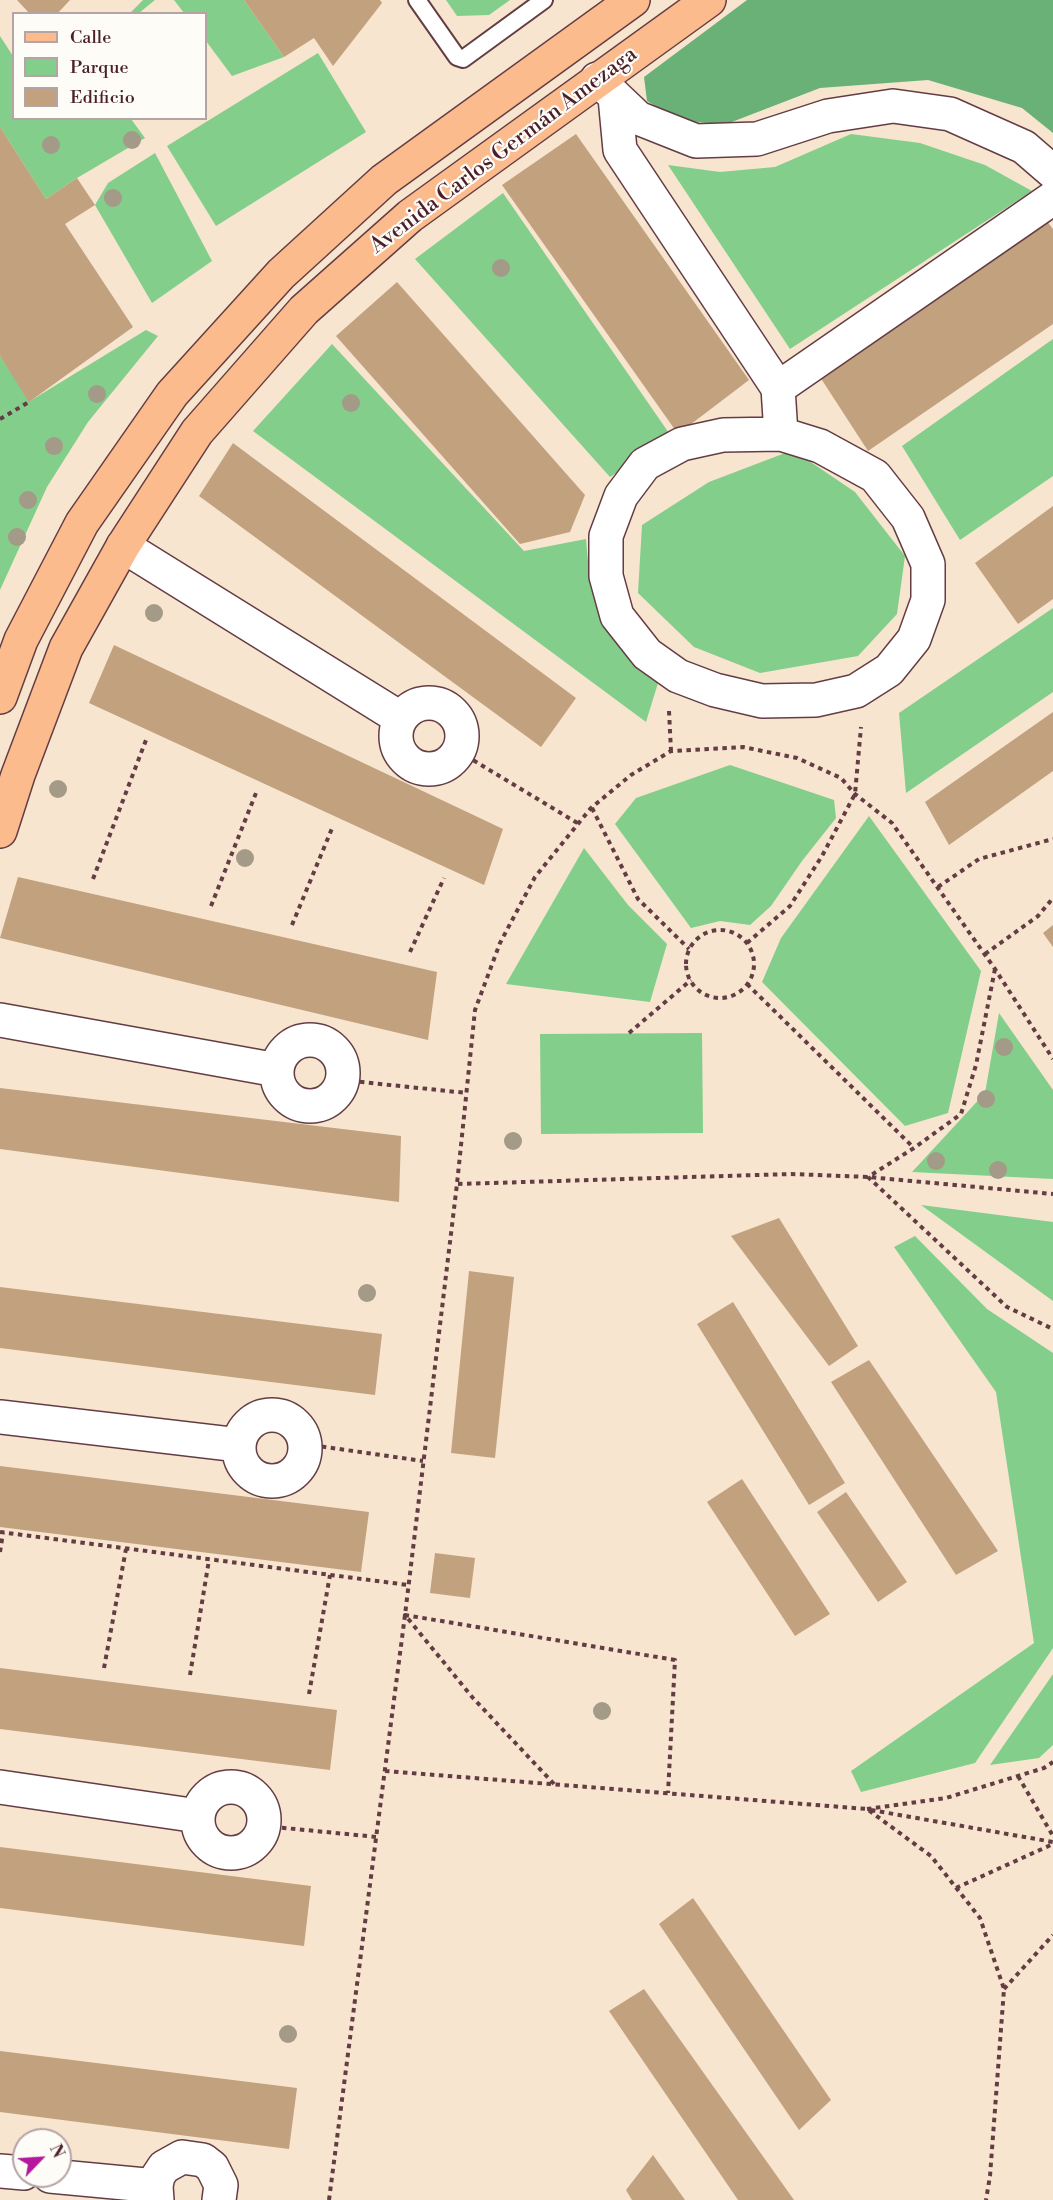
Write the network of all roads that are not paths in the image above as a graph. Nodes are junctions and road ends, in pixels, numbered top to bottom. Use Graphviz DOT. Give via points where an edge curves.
graph roads {
  1 [pos="417,0"];
  2 [pos="544,0"];
  3 [pos="633,0"];
  4 [pos="708,0"];
  5 [pos="606,88"];
  6 [pos="1053,172"];
  7 [pos="1053,198"];
  8 [pos="778,388"];
  9 [pos="781,434"];
  10 [pos="123,546"];
  11 [pos="0,697"];
  12 [pos="400,718"];
  13 [pos="0,831"];
  14 [pos="0,1020"];
  15 [pos="277,1070"];
  16 [pos="0,1417"];
  17 [pos="239,1445"];
  18 [pos="0,1787"];
  19 [pos="198,1816"];
  20 [pos="72,2179"];
  21 [pos="157,2193"];
  22 [pos="219,2200"];
  1 -- 2 [label="lane" via="460,58"];
  3 -- 11 [label="main road, Avenida Carlos Germán Amezaga" via="384,180 281,274 172,394 82,523 21,640"];
  4 -- 5 [label="main road, Avenida Carlos Germán Amezaga"];
  5 -- 6 [label="street" via="638,118 696,141 758,139 828,116 893,106 950,114 1024,147"];
  5 -- 8 [label="street" via="620,150"];
  5 -- 10 [label="main road, Avenida Carlos Germán Amezaga" via="410,216 304,310 197,432"];
  7 -- 8 [label="street"];
  8 -- 9 [label="street"];
  9 -- 9 [label="street" via="820,446 875,476 908,518 928,564 928,600 914,639 889,670 856,691 816,700 762,701 678,676 647,654 617,616 606,576 606,536 621,496 645,464 682,444 713,437"];
  10 -- 12 [label="street"];
  10 -- 13 [label="main road, Avenida Carlos Germán Amezaga" via="66,648"];
  12 -- 12 [label="street" via="398,745 410,763 431,769 442,766 458,752 462,731 452,711 444,706 422,704"];
  14 -- 15 [label="street"];
  15 -- 15 [label="street" via="282,1091 300,1105 322,1104 332,1098 342,1080 342,1068 333,1050 314,1041 294,1044 285,1051"];
  16 -- 17 [label="street"];
  17 -- 17 [label="street" via="244,1467 252,1475 273,1482 294,1473 304,1454 301,1433 287,1419 266,1416 248,1425"];
  18 -- 19 [label="street"];
  19 -- 19 [label="street" via="204,1838 221,1852 243,1851 253,1845 264,1826 261,1805 246,1790 236,1787 226,1787 207,1797"];
  20 -- 21 [label="street"];
  21 -- 22 [label="street" via="158,2176 164,2167 182,2157 193,2157 212,2166 218,2175"];
}
